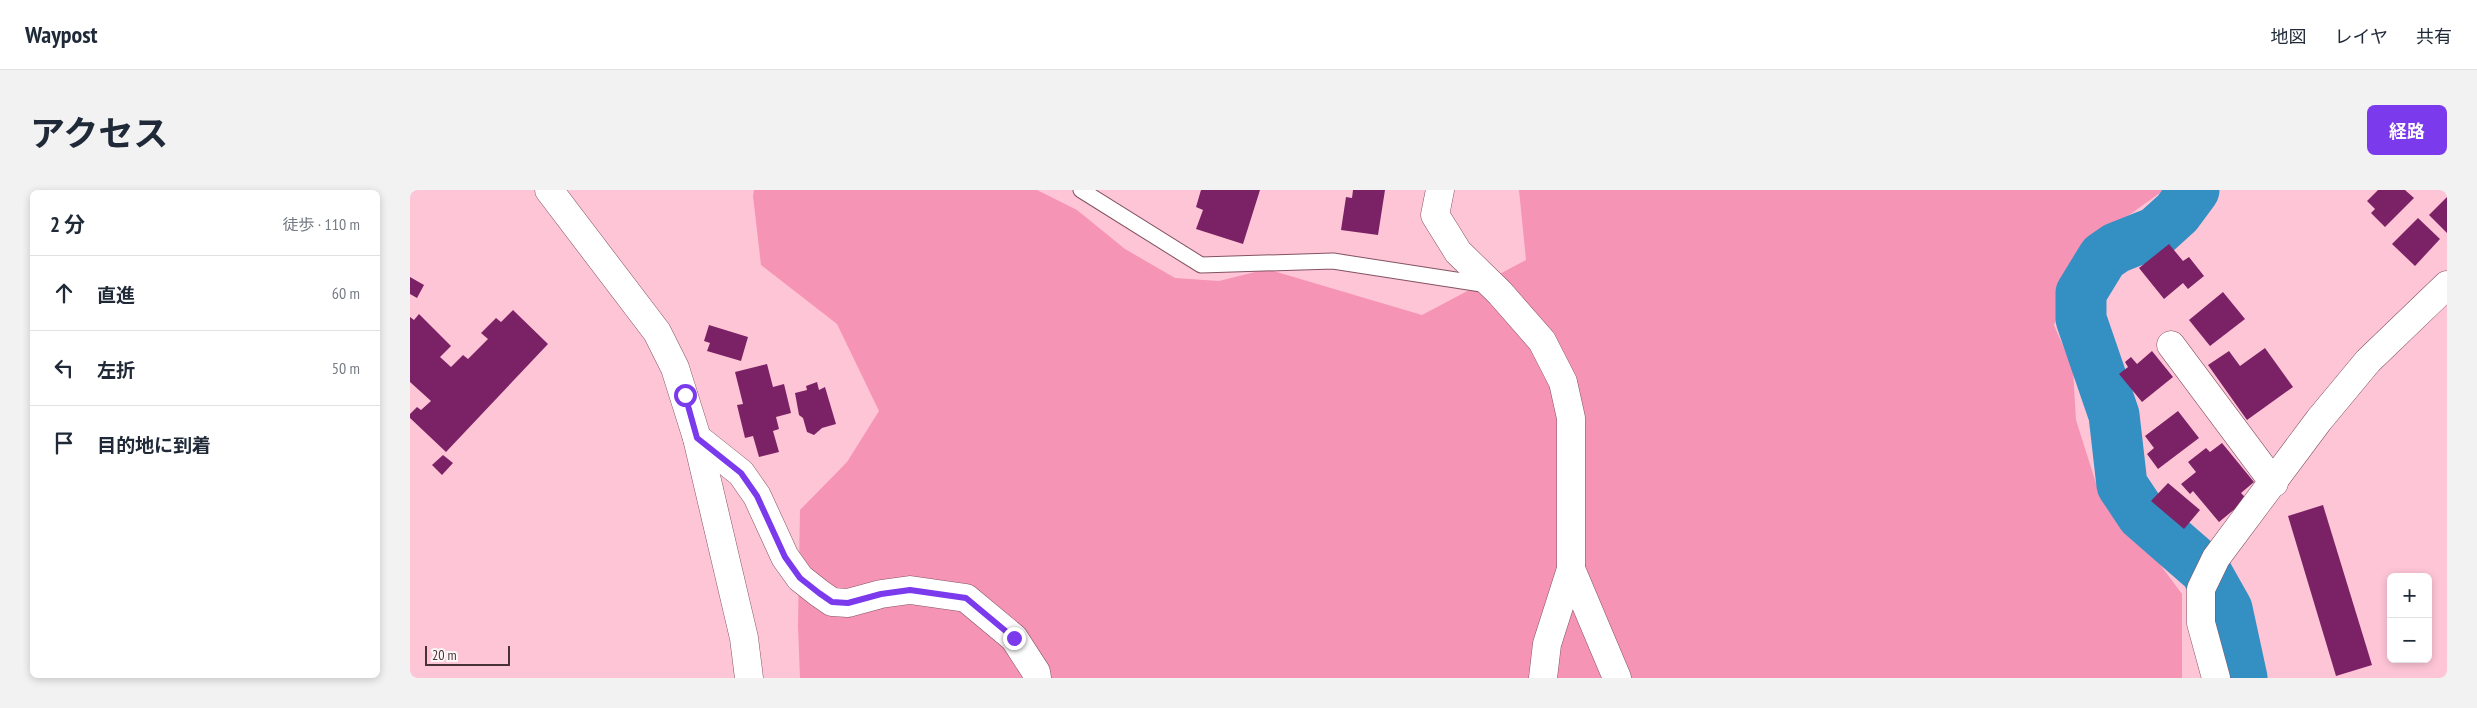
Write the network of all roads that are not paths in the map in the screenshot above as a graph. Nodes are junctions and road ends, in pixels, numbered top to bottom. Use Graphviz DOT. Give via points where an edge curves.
graph roads {
  1 [pos="549,190"];
  2 [pos="1080,190"];
  3 [pos="1440,190"];
  4 [pos="2447,284"];
  5 [pos="1492,286"];
  6 [pos="2171,345"];
  7 [pos="697,438"];
  8 [pos="2274,483"];
  9 [pos="1571,569"];
  10 [pos="749,678"];
  11 [pos="1038,678"];
  12 [pos="1543,678"];
  13 [pos="1617,678"];
  14 [pos="2216,678"];
  1 -- 7 [label="street" via="657,332 675,368"];
  2 -- 5 [label="lane" via="1201,266 1333,261"];
  3 -- 5 [label="street" via="1435,216 1458,252"];
  4 -- 8 [label="street" via="2368,362 2319,420"];
  5 -- 9 [label="street" via="1542,341 1563,382 1571,418"];
  6 -- 8 [label="street"];
  7 -- 10 [label="street" via="744,638"];
  7 -- 11 [label="street" via="741,473 757,496 785,557 800,578 819,593 832,602 848,603 910,590 966,598 1014,638"];
  8 -- 14 [label="street" via="2216,558 2202,589 2200,623"];
  9 -- 12 [label="street" via="1547,644"];
  9 -- 13 [label="street"];
}
